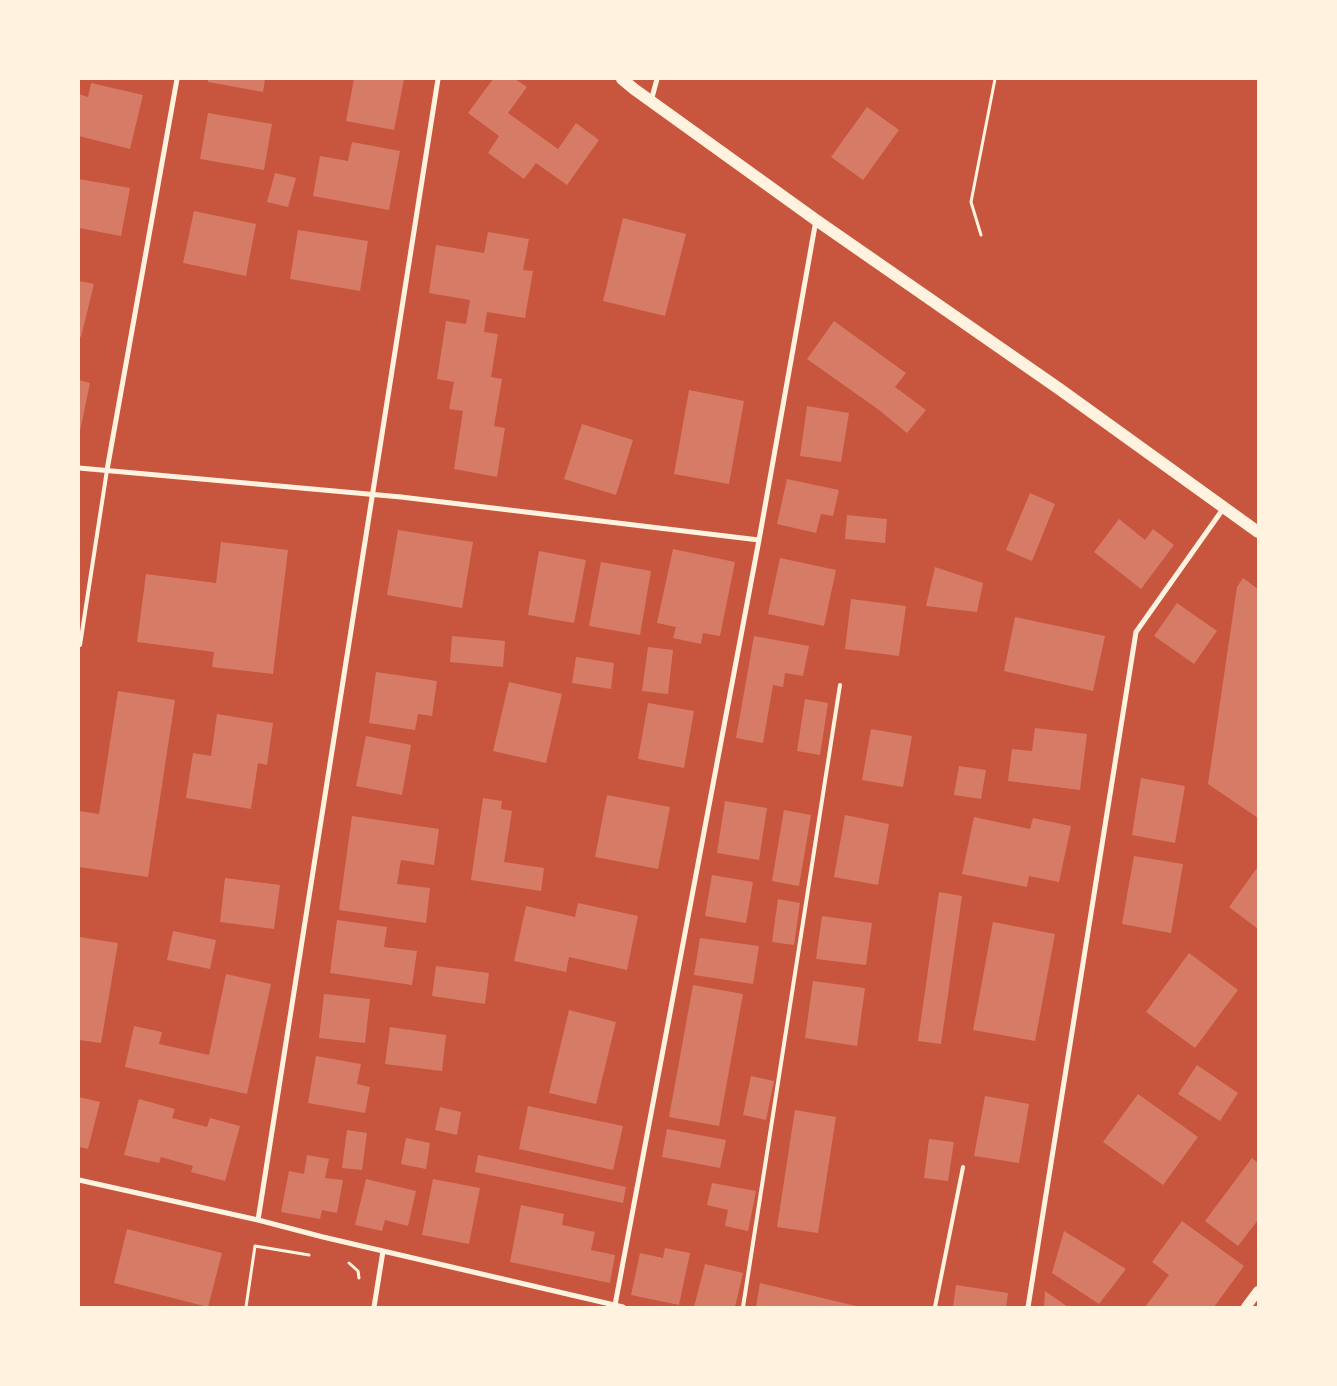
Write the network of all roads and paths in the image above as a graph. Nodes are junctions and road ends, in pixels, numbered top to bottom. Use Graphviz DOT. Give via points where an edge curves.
graph roads {
  1 [pos="177,79"];
  2 [pos="438,79"];
  3 [pos="616,79"];
  4 [pos="622,79"];
  5 [pos="657,79"];
  6 [pos="995,79"];
  7 [pos="634,89"];
  8 [pos="651,101"];
  9 [pos="816,220"];
  10 [pos="981,235"];
  11 [pos="79,468"];
  12 [pos="107,470"];
  13 [pos="371,494"];
  14 [pos="1224,508"];
  15 [pos="1258,532"];
  16 [pos="759,540"];
  17 [pos="80,645"];
  18 [pos="840,685"];
  19 [pos="963,1166"];
  20 [pos="79,1180"];
  21 [pos="258,1220"];
  22 [pos="323,1237"];
  23 [pos="383,1250"];
  24 [pos="342,1261"];
  25 [pos="1258,1290"];
  26 [pos="615,1305"];
  27 [pos="375,1306"];
  28 [pos="246,1307"];
  29 [pos="623,1307"];
  30 [pos="743,1307"];
  31 [pos="935,1307"];
  32 [pos="1028,1307"];
  33 [pos="1246,1307"];
  1 -- 12 [label="street"];
  2 -- 13 [label="street"];
  3 -- 7 [label="main road"];
  4 -- 7 [label="main road"];
  5 -- 8 [label="street"];
  6 -- 10 [label="path" via="971,202"];
  7 -- 8 [label="main road"];
  8 -- 9 [label="main road"];
  9 -- 14 [label="main road"];
  9 -- 16 [label="street"];
  11 -- 12 [label="street"];
  12 -- 13 [label="street"];
  12 -- 17 [label="lane"];
  13 -- 16 [label="street"];
  13 -- 21 [label="street"];
  14 -- 15 [label="main road"];
  14 -- 32 [label="street" via="1136,632"];
  16 -- 26 [label="street"];
  18 -- 30 [label="lane"];
  19 -- 31 [label="lane"];
  20 -- 21 [label="street"];
  21 -- 22 [label="street"];
  22 -- 23 [label="street"];
  22 -- 28 [label="path" via="320,1256 256,1246"];
  23 -- 26 [label="street"];
  23 -- 27 [label="street"];
  24 -- 27 [label="path" via="358,1271 355,1302"];
  25 -- 33 [label="main road"];
  26 -- 29 [label="street"];
}
